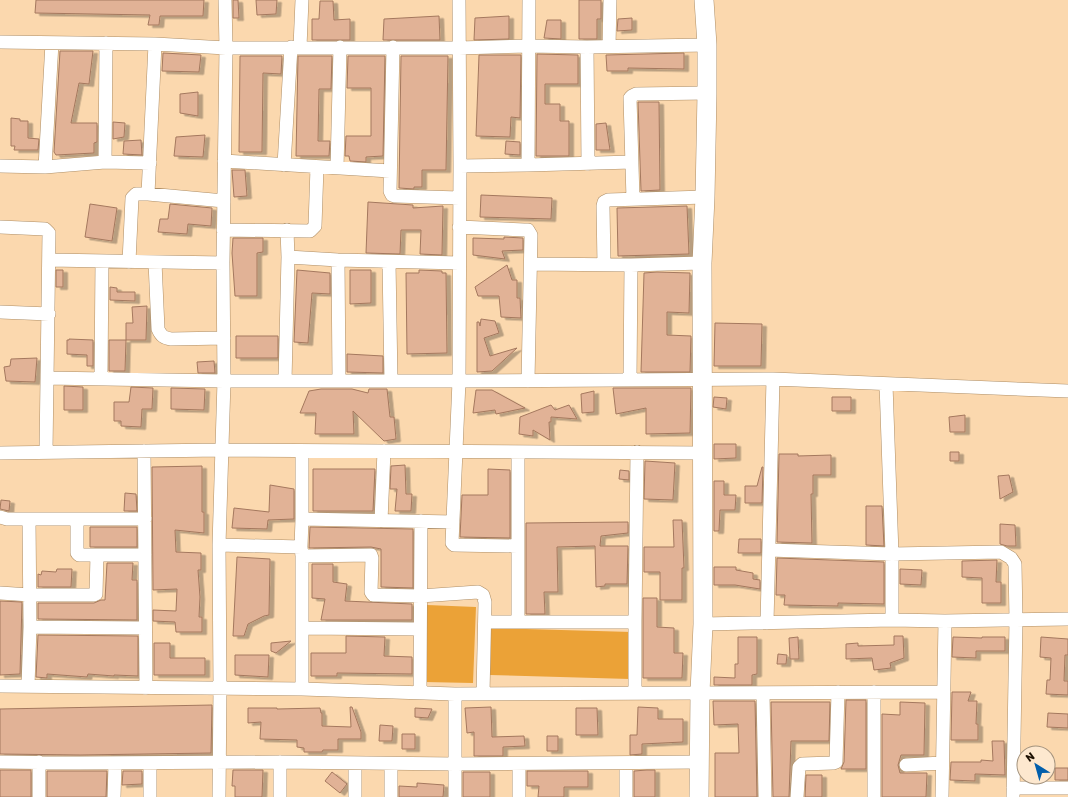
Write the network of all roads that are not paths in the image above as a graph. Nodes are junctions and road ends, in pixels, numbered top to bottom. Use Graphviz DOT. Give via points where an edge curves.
graph roads {
  1 [pos="225,0"];
  2 [pos="302,0"];
  3 [pos="459,0"];
  4 [pos="529,0"];
  5 [pos="610,0"];
  6 [pos="704,0"];
  7 [pos="0,42"];
  8 [pos="52,43"];
  9 [pos="106,43"];
  10 [pos="155,44"];
  11 [pos="707,45"];
  12 [pos="528,46"];
  13 [pos="296,47"];
  14 [pos="340,47"];
  15 [pos="394,47"];
  16 [pos="610,47"];
  17 [pos="226,48"];
  18 [pos="459,48"];
  19 [pos="587,48"];
  20 [pos="707,93"];
  21 [pos="224,161"];
  22 [pos="105,162"];
  23 [pos="632,162"];
  24 [pos="150,163"];
  25 [pos="588,164"];
  26 [pos="284,165"];
  27 [pos="528,165"];
  28 [pos="0,166"];
  29 [pos="460,166"];
  30 [pos="45,167"];
  31 [pos="318,167"];
  32 [pos="337,168"];
  33 [pos="390,171"];
  34 [pos="148,194"];
  35 [pos="705,197"];
  36 [pos="459,198"];
  37 [pos="633,199"];
  38 [pos="224,201"];
  39 [pos="0,227"];
  40 [pos="459,227"];
  41 [pos="224,230"];
  42 [pos="287,230"];
  43 [pos="288,257"];
  44 [pos="49,260"];
  45 [pos="338,260"];
  46 [pos="102,261"];
  47 [pos="129,262"];
  48 [pos="155,262"];
  49 [pos="389,262"];
  50 [pos="223,263"];
  51 [pos="459,263"];
  52 [pos="702,263"];
  53 [pos="531,264"];
  54 [pos="604,265"];
  55 [pos="631,265"];
  56 [pos="0,312"];
  57 [pos="49,314"];
  58 [pos="224,338"];
  59 [pos="47,378"];
  60 [pos="101,378"];
  61 [pos="773,379"];
  62 [pos="630,380"];
  63 [pos="702,380"];
  64 [pos="224,381"];
  65 [pos="286,381"];
  66 [pos="339,381"];
  67 [pos="391,381"];
  68 [pos="459,381"];
  69 [pos="528,381"];
  70 [pos="886,384"];
  71 [pos="1068,391"];
  72 [pos="221,450"];
  73 [pos="144,451"];
  74 [pos="302,451"];
  75 [pos="384,451"];
  76 [pos="457,451"];
  77 [pos="46,452"];
  78 [pos="518,452"];
  79 [pos="637,452"];
  80 [pos="0,453"];
  81 [pos="703,453"];
  82 [pos="0,517"];
  83 [pos="29,519"];
  84 [pos="77,519"];
  85 [pos="145,519"];
  86 [pos="302,519"];
  87 [pos="382,521"];
  88 [pos="421,521"];
  89 [pos="453,522"];
  90 [pos="219,545"];
  91 [pos="517,546"];
  92 [pos="769,550"];
  93 [pos="302,552"];
  94 [pos="892,554"];
  95 [pos="97,555"];
  96 [pos="145,555"];
  97 [pos="0,592"];
  98 [pos="30,595"];
  99 [pos="420,596"];
  100 [pos="1068,619"];
  101 [pos="892,620"];
  102 [pos="1016,620"];
  103 [pos="945,621"];
  104 [pos="485,622"];
  105 [pos="518,622"];
  106 [pos="635,622"];
  107 [pos="767,623"];
  108 [pos="703,624"];
  109 [pos="30,628"];
  110 [pos="145,628"];
  111 [pos="302,628"];
  112 [pos="420,629"];
  113 [pos="0,686"];
  114 [pos="28,686"];
  115 [pos="146,688"];
  116 [pos="220,688"];
  117 [pos="302,689"];
  118 [pos="763,692"];
  119 [pos="838,692"];
  120 [pos="874,692"];
  121 [pos="944,692"];
  122 [pos="420,693"];
  123 [pos="635,693"];
  124 [pos="700,693"];
  125 [pos="455,694"];
  126 [pos="483,694"];
  127 [pos="0,762"];
  128 [pos="39,762"];
  129 [pos="280,762"];
  130 [pos="699,762"];
  131 [pos="115,763"];
  132 [pos="150,763"];
  133 [pos="355,763"];
  134 [pos="626,763"];
  135 [pos="942,763"];
  136 [pos="219,764"];
  137 [pos="391,764"];
  138 [pos="455,764"];
  139 [pos="519,764"];
  140 [pos="906,765"];
  141 [pos="1068,788"];
  142 [pos="1013,792"];
  143 [pos="39,797"];
  144 [pos="114,797"];
  145 [pos="150,797"];
  146 [pos="219,797"];
  147 [pos="280,797"];
  148 [pos="355,797"];
  149 [pos="391,797"];
  150 [pos="455,797"];
  151 [pos="519,797"];
  152 [pos="626,797"];
  153 [pos="699,797"];
  154 [pos="765,797"];
  155 [pos="797,797"];
  156 [pos="874,797"];
  157 [pos="942,797"];
  1 -- 17 [label="street"];
  2 -- 13 [label="street"];
  3 -- 18 [label="street"];
  4 -- 12 [label="street"];
  5 -- 16 [label="street"];
  6 -- 11 [label="street"];
  7 -- 8 [label="street"];
  8 -- 9 [label="street"];
  8 -- 30 [label="street"];
  9 -- 10 [label="street"];
  9 -- 22 [label="street"];
  10 -- 17 [label="street"];
  10 -- 24 [label="street"];
  11 -- 16 [label="street"];
  11 -- 20 [label="street"];
  12 -- 18 [label="street"];
  12 -- 19 [label="street"];
  12 -- 27 [label="street"];
  13 -- 14 [label="street"];
  13 -- 17 [label="street"];
  13 -- 26 [label="street"];
  14 -- 15 [label="street"];
  14 -- 32 [label="street"];
  15 -- 18 [label="street"];
  15 -- 33 [label="street"];
  16 -- 19 [label="street"];
  17 -- 21 [label="street"];
  18 -- 29 [label="street"];
  19 -- 25 [label="street"];
  20 -- 23 [label="street" via="632,96 629,102"];
  20 -- 35 [label="street"];
  21 -- 26 [label="street"];
  21 -- 38 [label="street"];
  22 -- 24 [label="street"];
  22 -- 30 [label="street"];
  23 -- 25 [label="street"];
  23 -- 37 [label="street"];
  24 -- 34 [label="street"];
  25 -- 27 [label="street"];
  26 -- 31 [label="street"];
  27 -- 29 [label="street"];
  28 -- 30 [label="street"];
  29 -- 36 [label="street"];
  31 -- 32 [label="street"];
  31 -- 42 [label="street" via="315,226 310,231"];
  32 -- 33 [label="street"];
  33 -- 36 [label="street" via="390,191 395,196"];
  34 -- 38 [label="street"];
  34 -- 47 [label="street" via="133,196"];
  35 -- 37 [label="street"];
  35 -- 52 [label="street"];
  36 -- 40 [label="street"];
  37 -- 54 [label="street" via="604,202"];
  38 -- 41 [label="street"];
  39 -- 44 [label="street" via="46,229 50,236"];
  40 -- 51 [label="street"];
  40 -- 53 [label="street" via="528,230 531,235"];
  41 -- 42 [label="street"];
  41 -- 50 [label="street"];
  42 -- 43 [label="street"];
  43 -- 45 [label="street"];
  43 -- 65 [label="street"];
  44 -- 46 [label="street"];
  44 -- 57 [label="street"];
  45 -- 49 [label="street"];
  45 -- 66 [label="street"];
  46 -- 47 [label="street"];
  46 -- 60 [label="street"];
  47 -- 48 [label="street"];
  48 -- 50 [label="street"];
  48 -- 58 [label="street" via="160,334 171,339"];
  49 -- 51 [label="street"];
  49 -- 67 [label="street"];
  50 -- 58 [label="street"];
  51 -- 68 [label="street"];
  52 -- 55 [label="street"];
  52 -- 63 [label="street"];
  53 -- 54 [label="street"];
  53 -- 69 [label="street"];
  54 -- 55 [label="street"];
  55 -- 62 [label="street"];
  56 -- 57 [label="street"];
  57 -- 59 [label="street"];
  58 -- 64 [label="street"];
  59 -- 60 [label="street"];
  59 -- 77 [label="street"];
  60 -- 64 [label="street"];
  61 -- 63 [label="street"];
  61 -- 70 [label="street"];
  61 -- 92 [label="street"];
  62 -- 63 [label="street"];
  62 -- 69 [label="street"];
  63 -- 81 [label="street"];
  64 -- 65 [label="street"];
  64 -- 72 [label="street"];
  65 -- 66 [label="street"];
  66 -- 67 [label="street"];
  67 -- 68 [label="street"];
  68 -- 69 [label="street"];
  68 -- 76 [label="street"];
  70 -- 71 [label="street"];
  70 -- 94 [label="street"];
  72 -- 73 [label="street"];
  72 -- 74 [label="street"];
  72 -- 90 [label="street"];
  73 -- 77 [label="street"];
  73 -- 85 [label="street"];
  74 -- 75 [label="street"];
  74 -- 86 [label="street"];
  75 -- 76 [label="street"];
  75 -- 87 [label="street"];
  76 -- 78 [label="street"];
  76 -- 89 [label="street"];
  77 -- 80 [label="street"];
  78 -- 79 [label="street"];
  78 -- 91 [label="street"];
  79 -- 81 [label="street"];
  79 -- 106 [label="street"];
  81 -- 108 [label="street"];
  82 -- 83 [label="street"];
  83 -- 84 [label="street"];
  83 -- 98 [label="street"];
  84 -- 85 [label="street"];
  84 -- 95 [label="street" via="78,554"];
  85 -- 96 [label="street"];
  86 -- 87 [label="street"];
  86 -- 93 [label="street"];
  87 -- 88 [label="street"];
  88 -- 89 [label="street"];
  88 -- 99 [label="street"];
  89 -- 91 [label="street" via="454,545"];
  90 -- 93 [label="street"];
  90 -- 116 [label="street"];
  91 -- 105 [label="street"];
  92 -- 94 [label="street"];
  92 -- 107 [label="street"];
  93 -- 99 [label="street" via="370,554 373,595"];
  93 -- 111 [label="street"];
  94 -- 101 [label="street"];
  94 -- 102 [label="street" via="1001,552 1015,564"];
  95 -- 96 [label="street"];
  95 -- 98 [label="street" via="96,594"];
  96 -- 110 [label="street"];
  97 -- 98 [label="street"];
  98 -- 109 [label="street"];
  99 -- 104 [label="street" via="478,592 483,595 485,602"];
  99 -- 112 [label="street"];
  100 -- 102 [label="street"];
  101 -- 103 [label="street"];
  101 -- 107 [label="street"];
  102 -- 103 [label="street"];
  102 -- 142 [label="street"];
  103 -- 121 [label="street"];
  104 -- 105 [label="street"];
  104 -- 126 [label="street"];
  105 -- 106 [label="street"];
  106 -- 123 [label="street"];
  107 -- 108 [label="street"];
  108 -- 124 [label="street"];
  109 -- 110 [label="street"];
  109 -- 114 [label="street"];
  110 -- 115 [label="street"];
  111 -- 112 [label="street"];
  111 -- 117 [label="street"];
  112 -- 122 [label="street"];
  113 -- 114 [label="street"];
  114 -- 115 [label="street"];
  115 -- 116 [label="street"];
  116 -- 117 [label="street"];
  116 -- 136 [label="street"];
  117 -- 122 [label="street"];
  118 -- 119 [label="street"];
  118 -- 124 [label="street"];
  118 -- 154 [label="street"];
  119 -- 120 [label="street"];
  119 -- 155 [label="street" via="836,762 800,765"];
  120 -- 121 [label="street"];
  120 -- 156 [label="street"];
  121 -- 135 [label="street"];
  122 -- 125 [label="street"];
  123 -- 124 [label="street"];
  123 -- 126 [label="street"];
  124 -- 130 [label="street"];
  125 -- 126 [label="street"];
  125 -- 138 [label="street"];
  127 -- 128 [label="street"];
  128 -- 131 [label="street"];
  128 -- 143 [label="street"];
  129 -- 133 [label="street"];
  129 -- 136 [label="street"];
  129 -- 147 [label="street"];
  130 -- 134 [label="street"];
  130 -- 153 [label="street"];
  131 -- 132 [label="street"];
  131 -- 144 [label="street"];
  132 -- 136 [label="street"];
  132 -- 145 [label="street"];
  133 -- 137 [label="street"];
  133 -- 148 [label="street"];
  134 -- 139 [label="street"];
  134 -- 152 [label="street"];
  135 -- 140 [label="street"];
  135 -- 157 [label="street"];
  136 -- 146 [label="street"];
  137 -- 138 [label="street"];
  137 -- 149 [label="street"];
  138 -- 139 [label="street"];
  138 -- 150 [label="street"];
  139 -- 151 [label="street"];
  141 -- 142 [label="street"];
}
